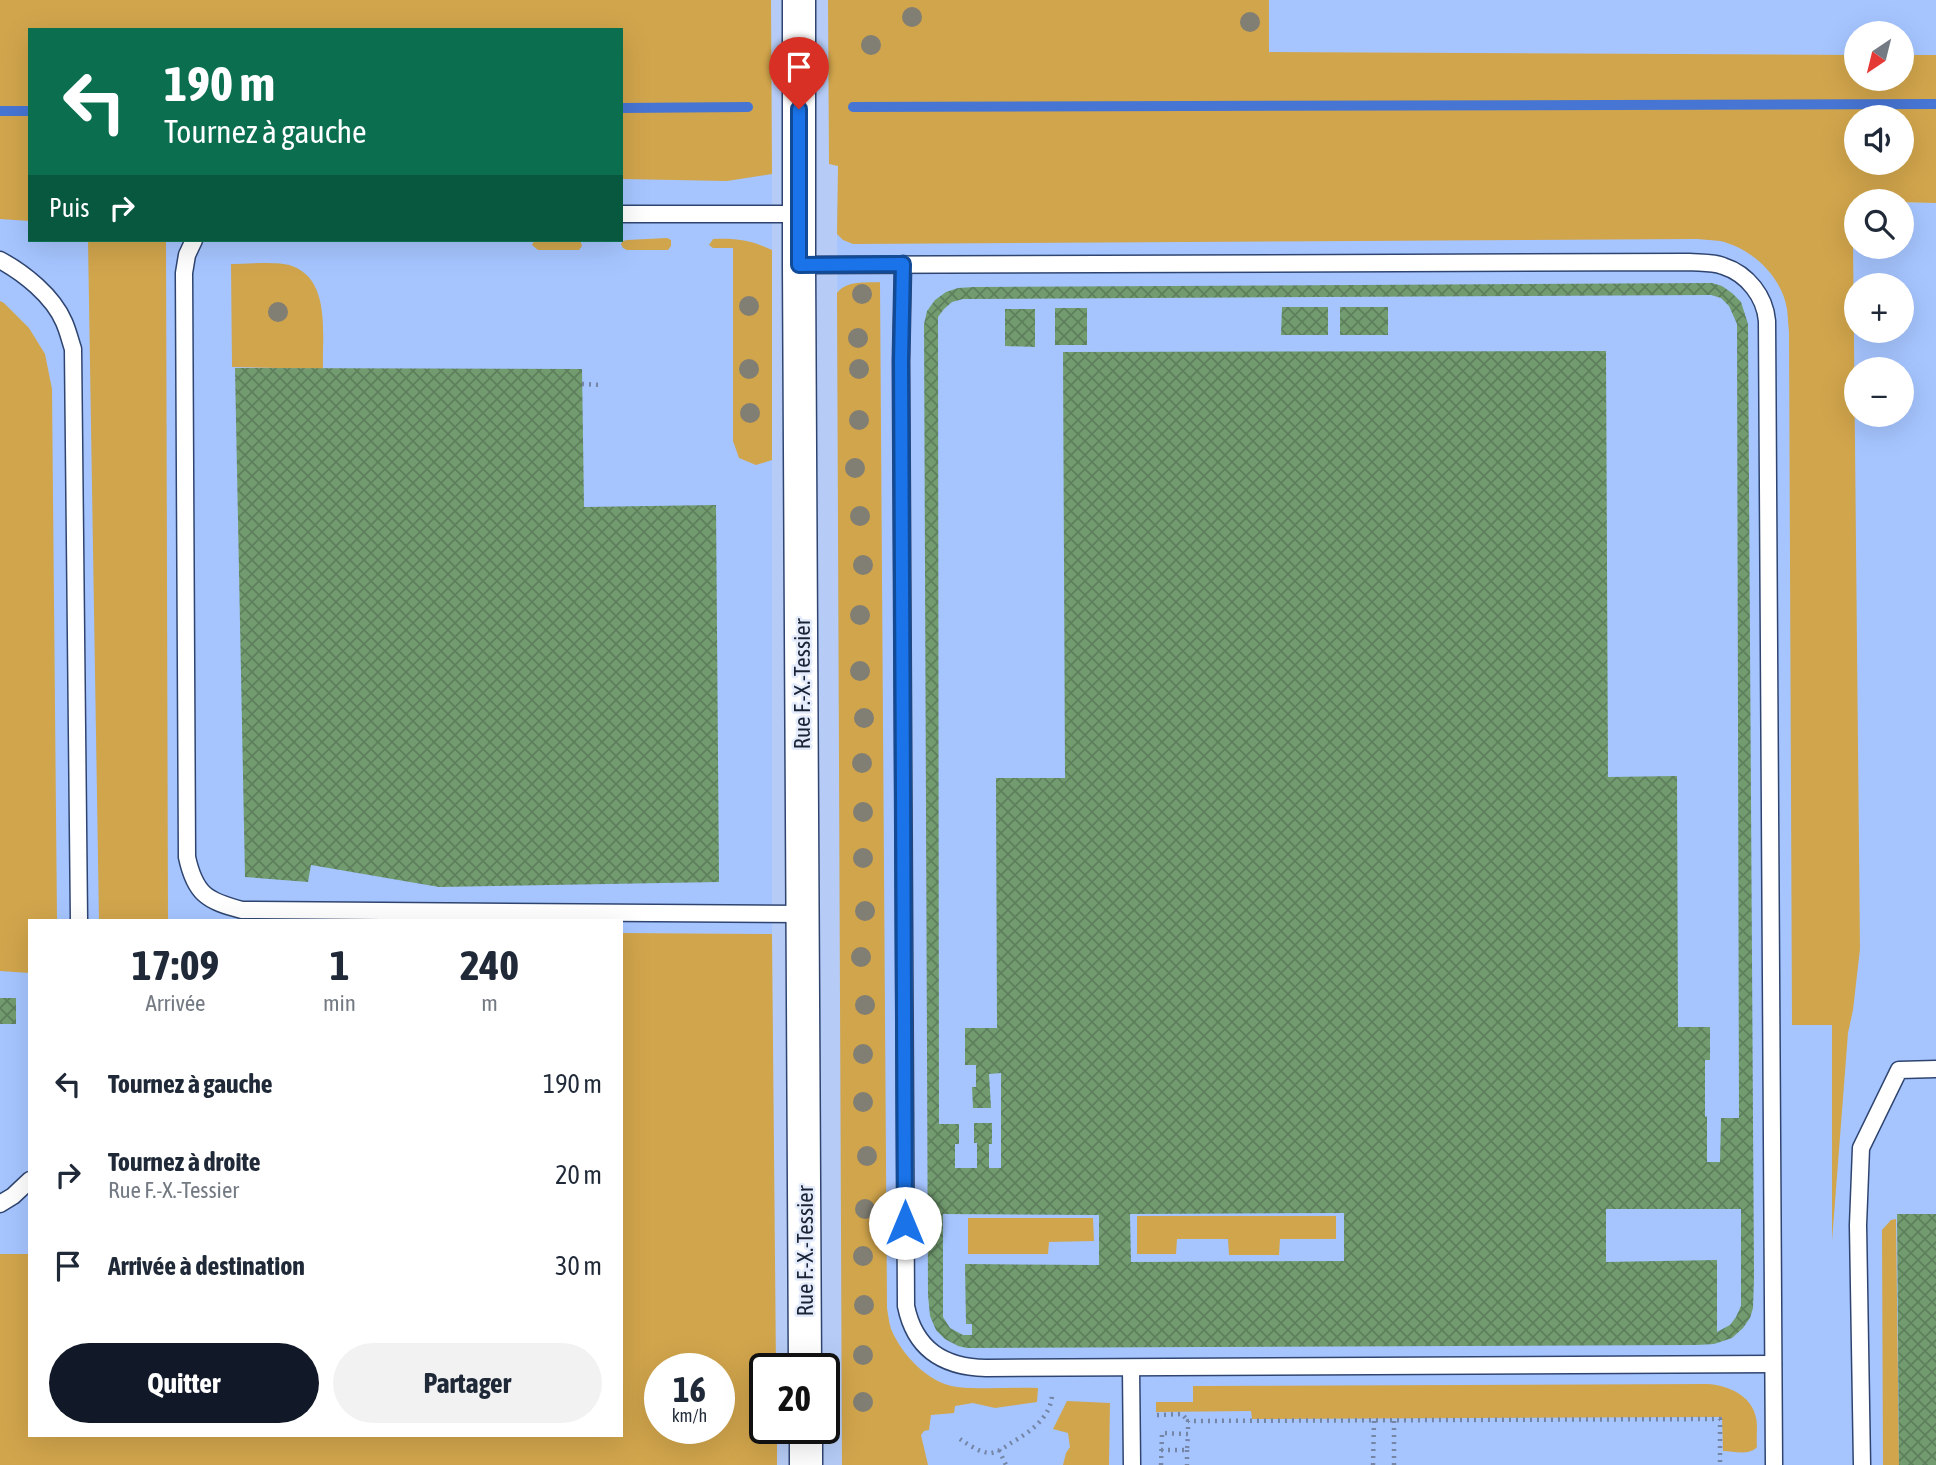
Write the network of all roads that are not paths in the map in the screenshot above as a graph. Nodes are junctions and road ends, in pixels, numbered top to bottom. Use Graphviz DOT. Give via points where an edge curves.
graph roads {
  1 [pos="799,0"];
  2 [pos="623,214"];
  3 [pos="800,214"];
  4 [pos="193,242"];
  5 [pos="0,260"];
  6 [pos="903,264"];
  7 [pos="799,265"];
  8 [pos="803,914"];
  9 [pos="79,919"];
  10 [pos="1936,1069"];
  11 [pos="28,1182"];
  12 [pos="0,1204"];
  13 [pos="805,1353"];
  14 [pos="1773,1364"];
  15 [pos="1131,1367"];
  16 [pos="806,1444"];
  17 [pos="806,1465"];
  18 [pos="1132,1465"];
  19 [pos="1774,1465"];
  20 [pos="1862,1465"];
  1 -- 3 [label="street, Rue F.-X.-Tessier"];
  2 -- 3 [label="lane"];
  3 -- 7 [label="street, Rue F.-X.-Tessier"];
  4 -- 8 [label="lane" via="184,273 187,857 191,877 202,893 242,910"];
  5 -- 9 [label="lane" via="42,292 64,320 73,349"];
  6 -- 7 [label="lane"];
  6 -- 14 [label="lane" via="1689,262 1723,265 1748,281 1766,307 1767,321"];
  6 -- 15 [label="lane" via="909,1321 931,1351 966,1367"];
  7 -- 8 [label="street, Rue F.-X.-Tessier"];
  8 -- 13 [label="street, Rue F.-X.-Tessier"];
  10 -- 20 [label="lane" via="1899,1070 1861,1148"];
  11 -- 12 [label="lane"];
  14 -- 15 [label="lane"];
  14 -- 19 [label="lane"];
  15 -- 18 [label="lane"];
  16 -- 17 [label="street"];
}
